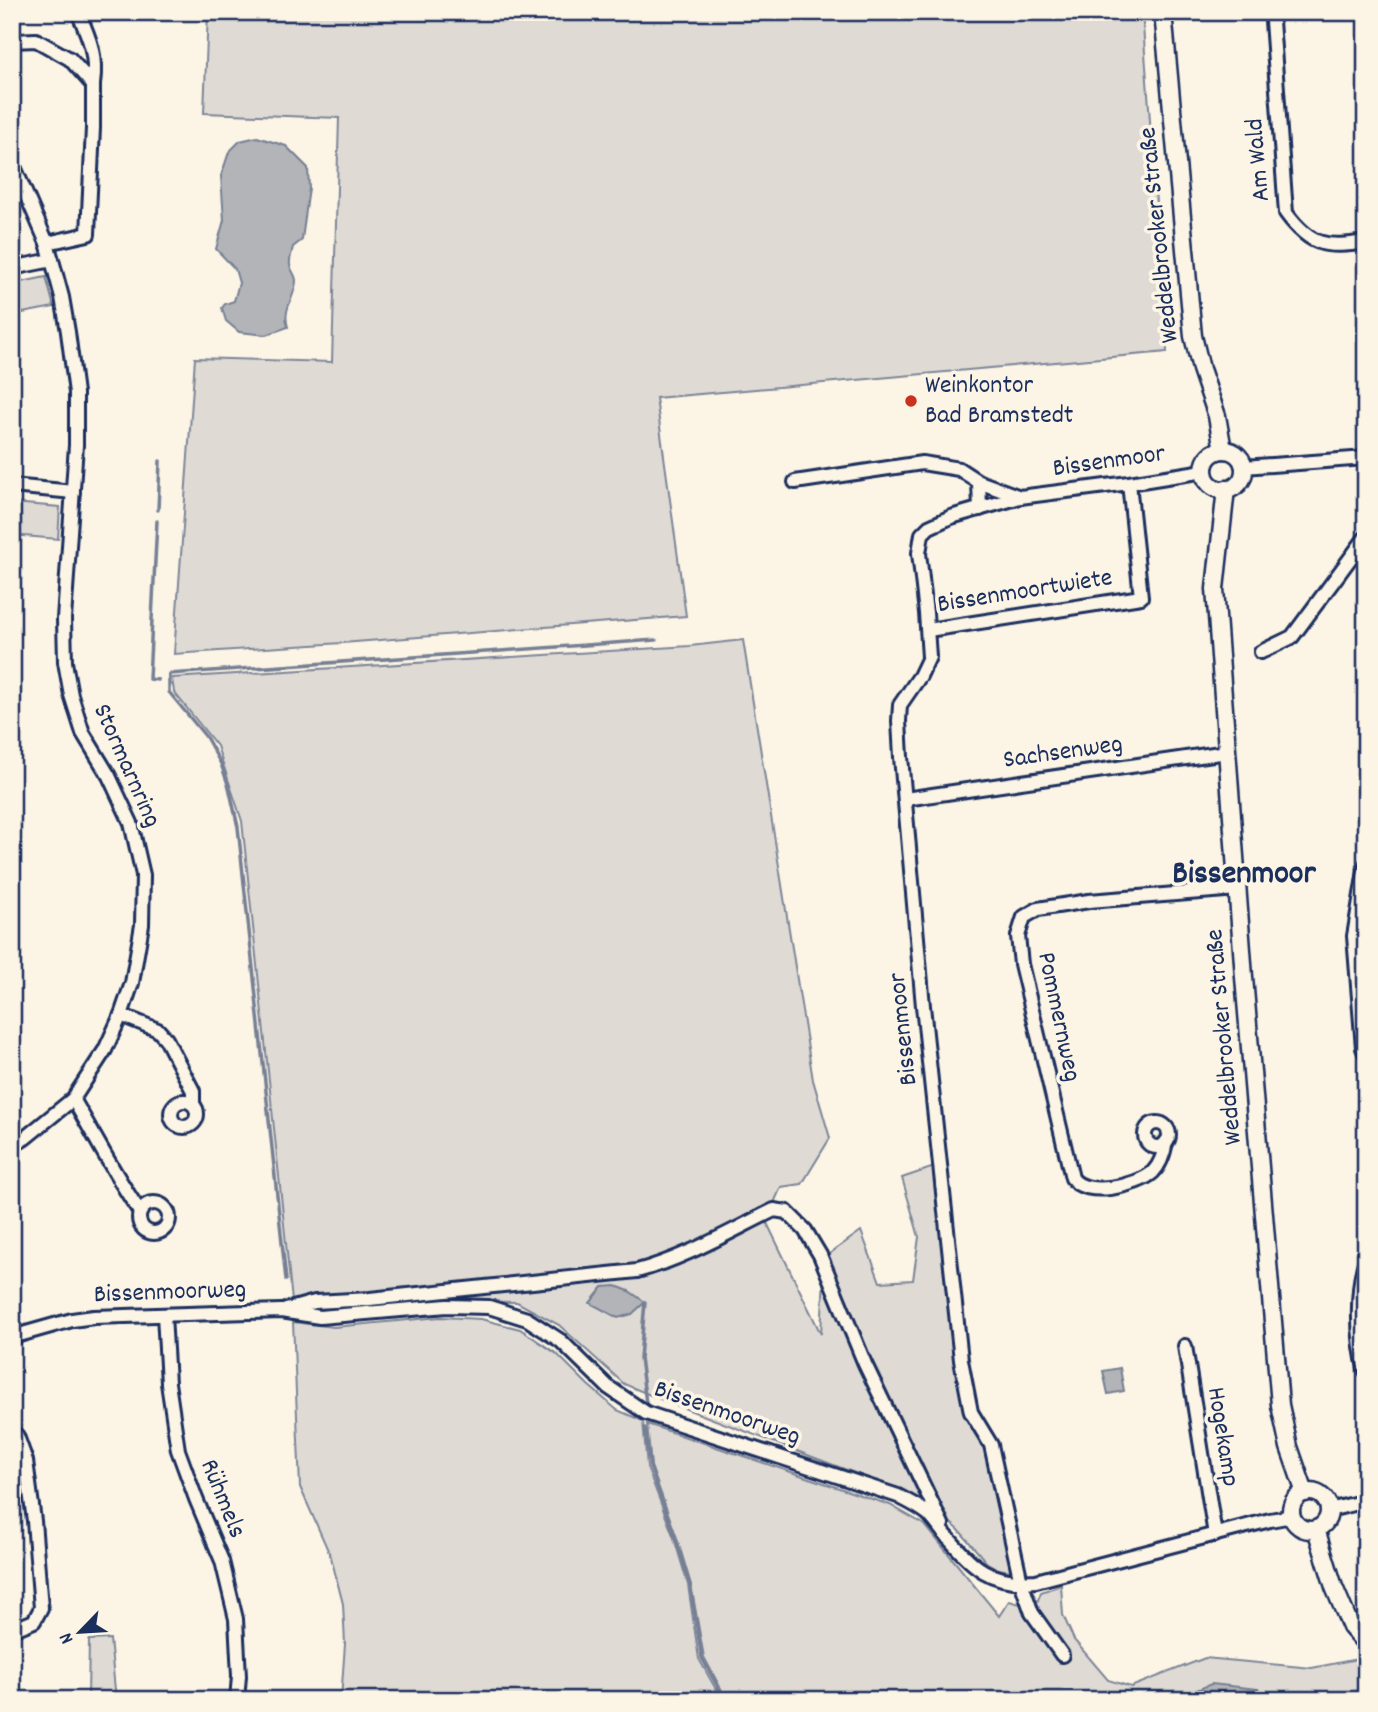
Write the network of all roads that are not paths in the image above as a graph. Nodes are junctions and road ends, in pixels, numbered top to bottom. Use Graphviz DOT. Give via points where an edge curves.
graph roads {
  1 [pos="78,12"];
  2 [pos="1163,12"];
  3 [pos="1275,12"];
  4 [pos="12,41"];
  5 [pos="93,85"];
  6 [pos="12,162"];
  7 [pos="1366,242"];
  8 [pos="47,243"];
  9 [pos="52,260"];
  10 [pos="12,268"];
  11 [pos="1223,450"];
  12 [pos="1366,458"];
  13 [pos="1244,467"];
  14 [pos="1204,471"];
  15 [pos="795,482"];
  16 [pos="979,482"];
  17 [pos="1129,483"];
  18 [pos="12,486"];
  19 [pos="1226,489"];
  20 [pos="73,492"];
  21 [pos="1020,498"];
  22 [pos="981,509"];
  23 [pos="1366,537"];
  24 [pos="928,630"];
  25 [pos="1261,652"];
  26 [pos="1227,752"];
  27 [pos="905,799"];
  28 [pos="1366,864"];
  29 [pos="1238,889"];
  30 [pos="121,1015"];
  31 [pos="1366,1054"];
  32 [pos="72,1099"];
  33 [pos="193,1104"];
  34 [pos="1166,1142"];
  35 [pos="12,1146"];
  36 [pos="140,1212"];
  37 [pos="1366,1259"];
  38 [pos="281,1311"];
  39 [pos="164,1315"];
  40 [pos="12,1338"];
  41 [pos="1185,1346"];
  42 [pos="1366,1371"];
  43 [pos="12,1431"];
  44 [pos="1305,1493"];
  45 [pos="1366,1501"];
  46 [pos="1329,1510"];
  47 [pos="1292,1516"];
  48 [pos="1316,1529"];
  49 [pos="1214,1535"];
  50 [pos="950,1540"];
  51 [pos="1021,1582"];
  52 [pos="12,1630"];
  53 [pos="1366,1644"];
  54 [pos="1062,1655"];
  55 [pos="237,1700"];
  1 -- 5 [label="street" via="93,52"];
  2 -- 11 [label="street, Weddelbrooker Straße" via="1193,336"];
  3 -- 7 [label="street, Am Wald" via="1286,213 1298,229 1328,246"];
  4 -- 5 [label="street" via="36,40 71,58"];
  5 -- 8 [label="street" via="88,234"];
  6 -- 8 [label="street, Stormarnring"];
  8 -- 9 [label="street, Stormarnring"];
  9 -- 10 [label="street"];
  9 -- 20 [label="street, Stormarnring" via="76,393"];
  11 -- 13 [label="street" via="1234,453"];
  11 -- 14 [label="street" via="1207,458"];
  12 -- 13 [label="street"];
  13 -- 19 [label="street" via="1238,484"];
  14 -- 17 [label="street, Bissenmoor"];
  14 -- 19 [label="street" via="1214,487"];
  15 -- 16 [label="street, Bissenmoor" via="922,463 959,469"];
  16 -- 21 [label="street, Bissenmoor"];
  16 -- 22 [label="street"];
  17 -- 21 [label="street, Bissenmoor"];
  17 -- 24 [label="street, Bissenmoortwiete" via="1141,597"];
  18 -- 20 [label="street"];
  19 -- 26 [label="street, Weddelbrooker Straße" via="1215,589"];
  20 -- 30 [label="street, Stormarnring" via="64,619 71,695 83,733 131,822 143,875 142,925"];
  21 -- 22 [label="street, Bissenmoor"];
  22 -- 24 [label="street, Bissenmoor" via="951,517 922,534 919,553"];
  23 -- 25 [label="street" via="1292,637"];
  24 -- 27 [label="street, Bissenmoor" via="929,657 900,705"];
  26 -- 27 [label="street, Sachsenweg"];
  26 -- 29 [label="street, Weddelbrooker Straße"];
  27 -- 51 [label="street, Bissenmoor" via="961,1360 971,1412 992,1445"];
  28 -- 31 [label="street" via="1353,936"];
  29 -- 34 [label="street, Pommernweg" via="1038,909 1024,917 1018,936 1075,1183 1097,1190 1141,1181 1164,1156"];
  29 -- 44 [label="street, Weddelbrooker Straße" via="1280,1405"];
  30 -- 32 [label="street, Stormarnring" via="105,1050"];
  30 -- 33 [label="street" via="158,1030 166,1039 193,1091"];
  32 -- 35 [label="street, Stormarnring"];
  32 -- 36 [label="street"];
  37 -- 42 [label="street" via="1358,1311"];
  38 -- 39 [label="street, Bissenmoorweg"];
  38 -- 50 [label="street, Bissenmoorweg" via="320,1317 489,1307 527,1319 561,1341 608,1387 646,1413 898,1496 927,1513"];
  38 -- 50 [label="street" via="315,1302 636,1272 690,1252 774,1210 787,1212 820,1255 865,1364"];
  39 -- 40 [label="street, Bissenmoorweg" via="72,1320"];
  39 -- 55 [label="street, Rühmels" via="178,1450 222,1561 236,1619"];
  41 -- 49 [label="street, Hogekamp"];
  43 -- 52 [label="street" via="26,1461 41,1608 34,1621"];
  44 -- 46 [label="street" via="1321,1496"];
  44 -- 47 [label="street" via="1295,1499"];
  45 -- 46 [label="street"];
  46 -- 48 [label="street"];
  47 -- 48 [label="street" via="1298,1526"];
  47 -- 49 [label="street, Bissenmoorweg"];
  48 -- 53 [label="street" via="1351,1627"];
  49 -- 51 [label="street, Bissenmoorweg"];
  50 -- 51 [label="street, Bissenmoorweg" via="979,1569 998,1579"];
  51 -- 54 [label="street, Bissenmoor" via="1032,1614"];
}
